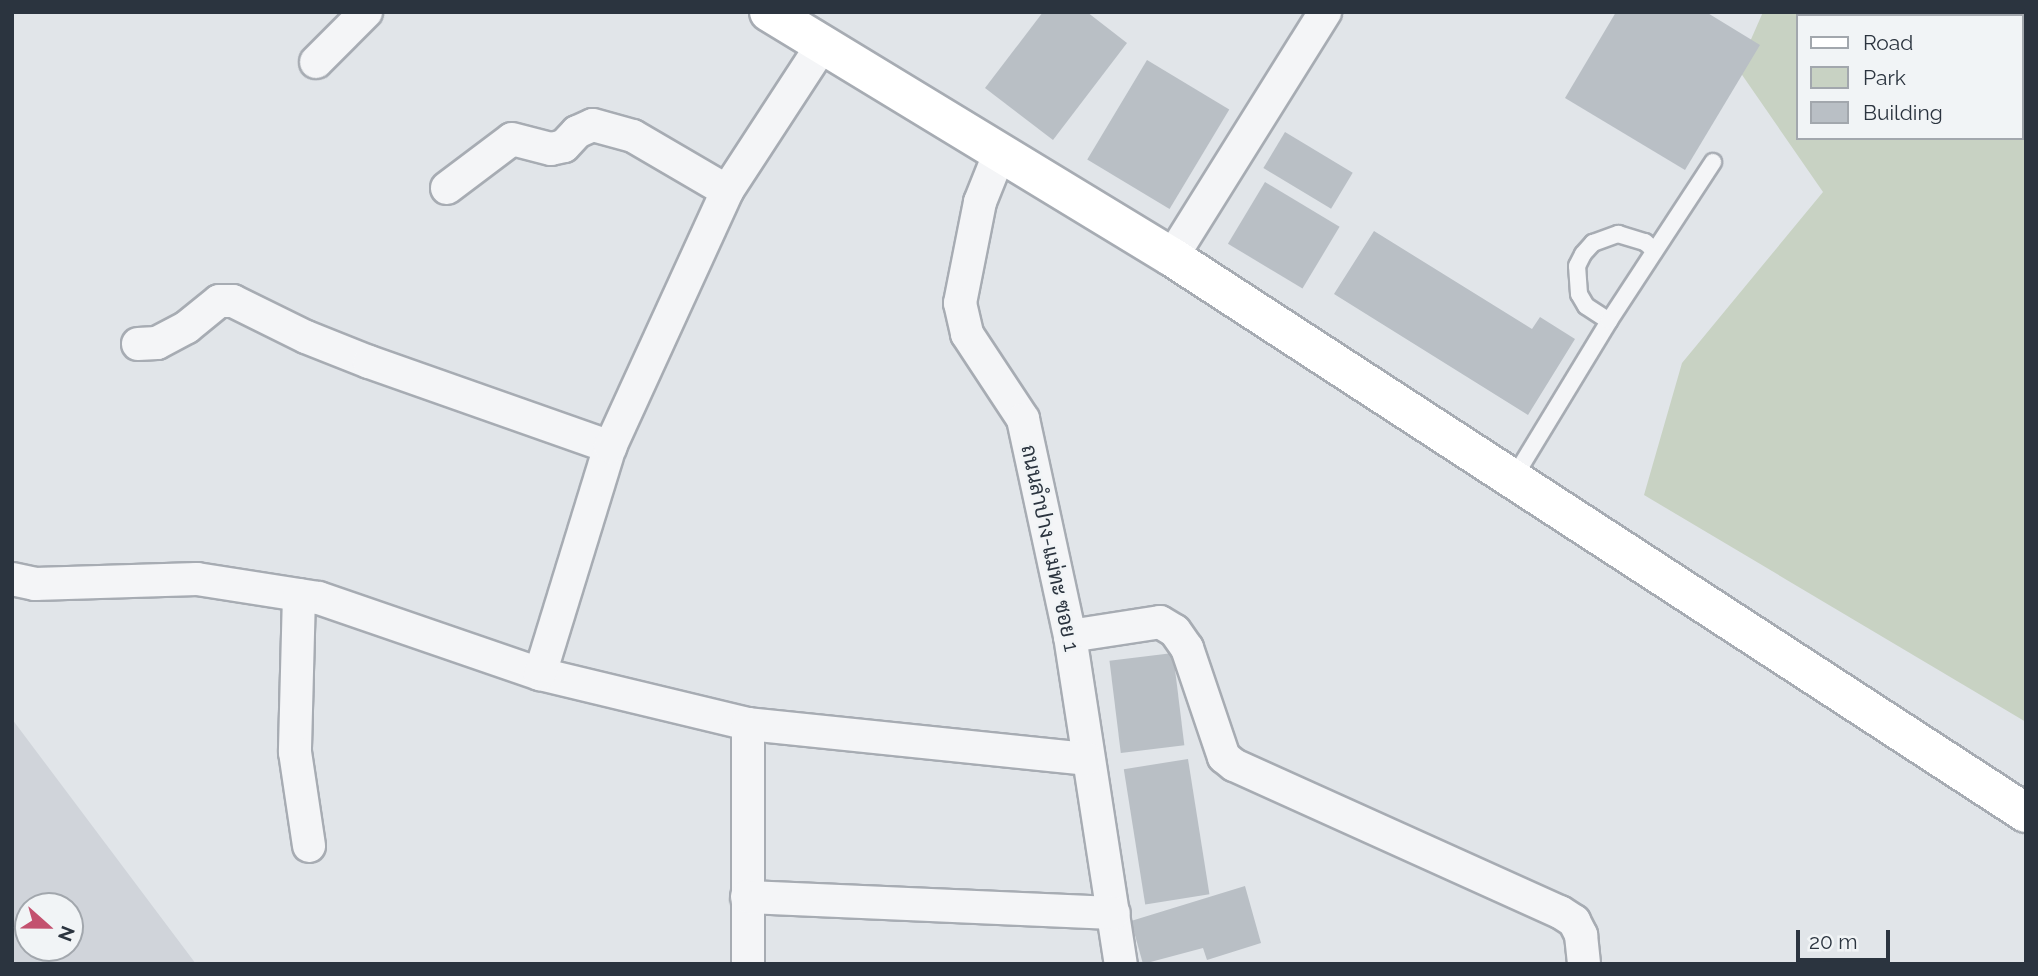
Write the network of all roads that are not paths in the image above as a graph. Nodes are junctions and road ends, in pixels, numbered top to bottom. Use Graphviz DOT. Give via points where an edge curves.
graph roads {
  1 [pos="366,12"];
  2 [pos="769,12"];
  3 [pos="1325,12"];
  4 [pos="822,45"];
  5 [pos="316,62"];
  6 [pos="1000,152"];
  7 [pos="1713,162"];
  8 [pos="447,188"];
  9 [pos="727,191"];
  10 [pos="1655,251"];
  11 [pos="1172,257"];
  12 [pos="1609,321"];
  13 [pos="138,344"];
  14 [pos="610,447"];
  15 [pos="1513,478"];
  16 [pos="12,579"];
  17 [pos="299,595"];
  18 [pos="1070,636"];
  19 [pos="540,674"];
  20 [pos="748,724"];
  21 [pos="1087,759"];
  22 [pos="2026,813"];
  23 [pos="309,846"];
  24 [pos="747,897"];
  25 [pos="1114,913"];
  26 [pos="748,964"];
  27 [pos="1121,964"];
  28 [pos="1584,964"];
  1 -- 5 [label="street"];
  2 -- 4 [label="main road"];
  3 -- 11 [label="street"];
  4 -- 6 [label="main road"];
  4 -- 9 [label="street"];
  6 -- 11 [label="main road"];
  6 -- 18 [label="street, ถนนลำปาง-แม่ทะ ซอย 1" via="980,202 960,303 967,334 1023,419"];
  7 -- 10 [label="lane"];
  8 -- 9 [label="street" via="512,139 551,149 564,146 577,132 593,125 633,136"];
  9 -- 14 [label="street"];
  10 -- 12 [label="lane"];
  10 -- 12 [label="lane" via="1645,242 1618,234 1592,243 1583,254 1577,266 1578,294 1586,306"];
  11 -- 15 [label="main road"];
  12 -- 15 [label="lane"];
  13 -- 14 [label="street" via="157,343 187,327 219,301 233,301 369,362"];
  14 -- 19 [label="street"];
  15 -- 22 [label="main road"];
  16 -- 17 [label="street" via="35,584 197,579"];
  17 -- 19 [label="street"];
  17 -- 23 [label="street" via="295,752"];
  18 -- 21 [label="street, ถนนลำปาง-แม่ทะ ซอย 1"];
  18 -- 28 [label="street" via="1160,622 1175,631 1187,648 1224,757 1559,912 1574,921 1581,935"];
  19 -- 20 [label="street"];
  20 -- 21 [label="street"];
  20 -- 24 [label="street"];
  21 -- 25 [label="street, ถนนลำปาง-แม่ทะ ซอย 1"];
  24 -- 25 [label="street"];
  24 -- 26 [label="street"];
  25 -- 27 [label="street, ถนนลำปาง-แม่ทะ ซอย 1"];
}
